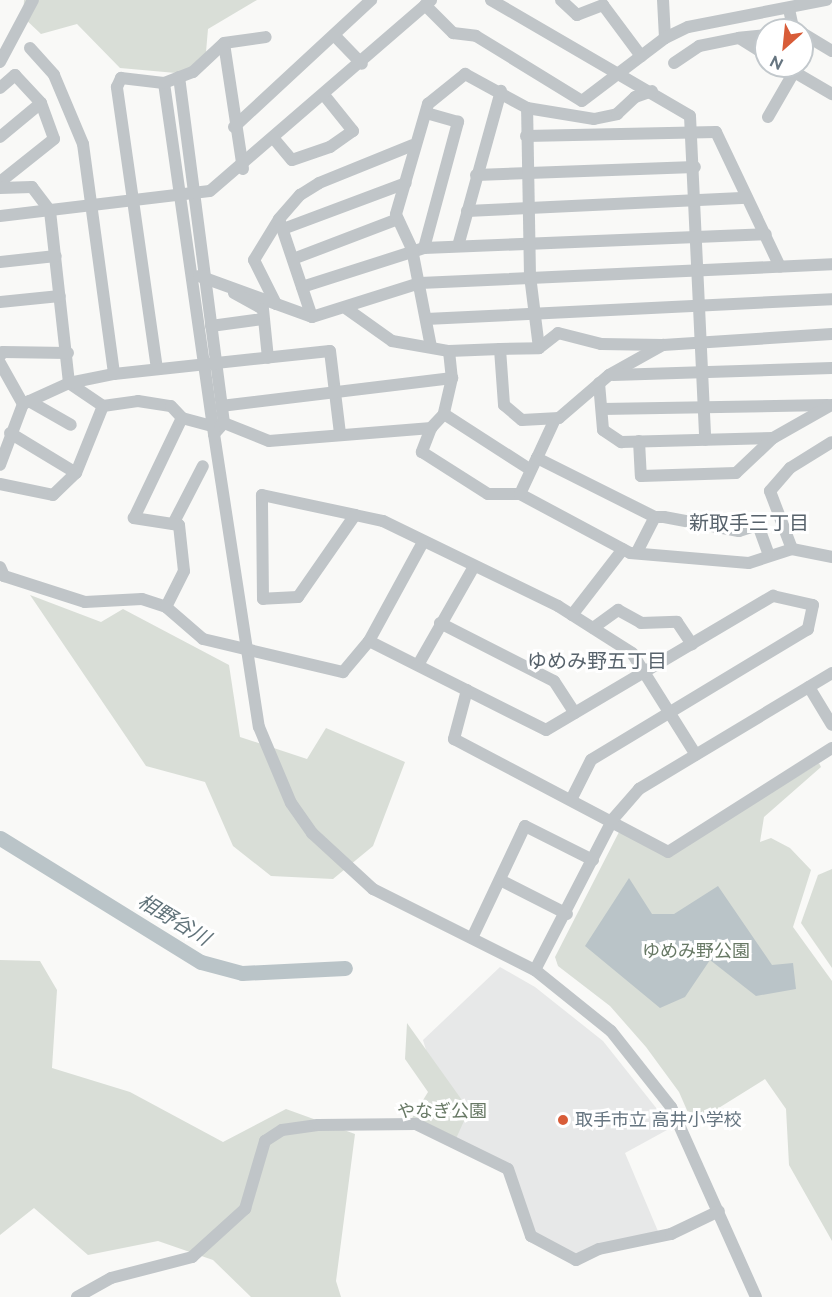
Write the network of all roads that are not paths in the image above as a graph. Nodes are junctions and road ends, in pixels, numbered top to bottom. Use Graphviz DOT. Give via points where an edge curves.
graph roads {
  1 [pos="33,0"];
  2 [pos="371,0"];
  3 [pos="491,0"];
  4 [pos="561,0"];
  5 [pos="663,0"];
  6 [pos="826,0"];
  7 [pos="428,3"];
  8 [pos="789,9"];
  9 [pos="791,18"];
  10 [pos="692,27"];
  11 [pos="334,35"];
  12 [pos="754,36"];
  13 [pos="266,37"];
  14 [pos="665,38"];
  15 [pos="739,38"];
  16 [pos="814,41"];
  17 [pos="224,43"];
  18 [pos="699,46"];
  19 [pos="754,47"];
  20 [pos="30,48"];
  21 [pos="832,51"];
  22 [pos="641,56"];
  23 [pos="0,62"];
  24 [pos="674,63"];
  25 [pos="362,64"];
  26 [pos="620,74"];
  27 [pos="179,77"];
  28 [pos="785,78"];
  29 [pos="804,78"];
  30 [pos="164,83"];
  31 [pos="0,88"];
  32 [pos="501,91"];
  33 [pos="652,91"];
  34 [pos="832,94"];
  35 [pos="325,96"];
  36 [pos="41,104"];
  37 [pos="527,108"];
  38 [pos="426,113"];
  39 [pos="768,117"];
  40 [pos="234,127"];
  41 [pos="694,132"];
  42 [pos="526,136"];
  43 [pos="0,137"];
  44 [pos="275,140"];
  45 [pos="413,145"];
  46 [pos="695,167"];
  47 [pos="243,169"];
  48 [pos="527,173"];
  49 [pos="476,175"];
  50 [pos="0,182"];
  51 [pos="406,183"];
  52 [pos="0,188"];
  53 [pos="193,193"];
  54 [pos="179,195"];
  55 [pos="747,198"];
  56 [pos="136,200"];
  57 [pos="697,200"];
  58 [pos="93,205"];
  59 [pos="528,208"];
  60 [pos="50,211"];
  61 [pos="467,211"];
  62 [pos="0,216"];
  63 [pos="398,219"];
  64 [pos="281,224"];
  65 [pos="766,234"];
  66 [pos="698,235"];
  67 [pos="529,243"];
  68 [pos="458,246"];
  69 [pos="418,249"];
  70 [pos="56,256"];
  71 [pos="293,259"];
  72 [pos="0,262"];
  73 [pos="832,264"];
  74 [pos="780,267"];
  75 [pos="700,270"];
  76 [pos="189,273"];
  77 [pos="530,276"];
  78 [pos="204,278"];
  79 [pos="420,283"];
  80 [pos="302,286"];
  81 [pos="231,292"];
  82 [pos="60,296"];
  83 [pos="832,299"];
  84 [pos="0,302"];
  85 [pos="276,304"];
  86 [pos="700,307"];
  87 [pos="347,309"];
  88 [pos="537,313"];
  89 [pos="312,317"];
  90 [pos="263,319"];
  91 [pos="426,319"];
  92 [pos="210,326"];
  93 [pos="832,334"];
  94 [pos="703,340"];
  95 [pos="663,345"];
  96 [pos="430,347"];
  97 [pos="539,348"];
  98 [pos="500,349"];
  99 [pos="448,351"];
  100 [pos="68,353"];
  101 [pos="0,356"];
  102 [pos="268,358"];
  103 [pos="216,362"];
  104 [pos="0,363"];
  105 [pos="201,363"];
  106 [pos="832,368"];
  107 [pos="157,369"];
  108 [pos="705,372"];
  109 [pos="114,374"];
  110 [pos="452,378"];
  111 [pos="604,379"];
  112 [pos="69,383"];
  113 [pos="336,392"];
  114 [pos="26,403"];
  115 [pos="831,405"];
  116 [pos="103,406"];
  117 [pos="221,406"];
  118 [pos="706,408"];
  119 [pos="602,409"];
  120 [pos="444,414"];
  121 [pos="182,418"];
  122 [pos="555,419"];
  123 [pos="224,423"];
  124 [pos="71,425"];
  125 [pos="431,428"];
  126 [pos="212,429"];
  127 [pos="10,433"];
  128 [pos="340,434"];
  129 [pos="773,438"];
  130 [pos="705,440"];
  131 [pos="639,441"];
  132 [pos="832,442"];
  133 [pos="534,464"];
  134 [pos="0,465"];
  135 [pos="203,466"];
  136 [pos="76,473"];
  137 [pos="0,484"];
  138 [pos="520,494"];
  139 [pos="355,515"];
  140 [pos="655,518"];
  141 [pos="173,524"];
  142 [pos="423,542"];
  143 [pos="623,549"];
  144 [pos="792,549"];
  145 [pos="637,552"];
  146 [pos="768,553"];
  147 [pos="832,557"];
  148 [pos="0,567"];
  149 [pos="473,568"];
  150 [pos="166,607"];
  151 [pos="572,615"];
  152 [pos="440,623"];
  153 [pos="593,628"];
  154 [pos="369,641"];
  155 [pos="692,644"];
  156 [pos="245,648"];
  157 [pos="418,665"];
  158 [pos="644,672"];
  159 [pos="832,673"];
  160 [pos="809,687"];
  161 [pos="467,690"];
  162 [pos="575,713"];
  163 [pos="669,713"];
  164 [pos="832,725"];
  165 [pos="832,748"];
  166 [pos="696,755"];
  167 [pos="572,798"];
  168 [pos="613,819"];
  169 [pos="593,860"];
  170 [pos="500,880"];
  171 [pos="567,914"];
  172 [pos="472,938"];
  173 [pos="535,970"];
  174 [pos="719,1211"];
  175 [pos="77,1297"];
  176 [pos="756,1297"];
  1 -- 23 [label="street"];
  2 -- 11 [label="street"];
  3 -- 26 [label="street"];
  4 -- 22 [label="street" via="577,15 603,5"];
  5 -- 14 [label="street"];
  6 -- 8 [label="street"];
  7 -- 25 [label="street"];
  7 -- 26 [label="street" via="453,33 476,36 582,101"];
  8 -- 9 [label="street"];
  8 -- 10 [label="street"];
  10 -- 14 [label="street"];
  10 -- 18 [label="street"];
  11 -- 25 [label="street"];
  11 -- 40 [label="street"];
  12 -- 15 [label="street"];
  13 -- 17 [label="street"];
  14 -- 22 [label="street"];
  15 -- 18 [label="street"];
  15 -- 19 [label="street"];
  16 -- 21 [label="street"];
  17 -- 27 [label="street" via="193,72"];
  17 -- 40 [label="street"];
  18 -- 24 [label="street"];
  20 -- 58 [label="street" via="54,75 83,144"];
  22 -- 26 [label="street"];
  25 -- 35 [label="street"];
  26 -- 33 [label="street"];
  27 -- 30 [label="street"];
  27 -- 53 [label="street"];
  28 -- 39 [label="street"];
  29 -- 34 [label="street"];
  30 -- 54 [label="street"];
  30 -- 56 [label="street" via="121,78 117,87"];
  31 -- 36 [label="street" via="15,75"];
  32 -- 37 [label="street"];
  32 -- 38 [label="street" via="465,74 428,104"];
  32 -- 49 [label="street"];
  33 -- 37 [label="street" via="635,97 616,114 594,119"];
  33 -- 41 [label="street" via="690,116"];
  35 -- 44 [label="street"];
  35 -- 44 [label="street" via="353,131 330,147 292,159"];
  36 -- 43 [label="street"];
  36 -- 50 [label="street" via="54,139"];
  37 -- 42 [label="street"];
  38 -- 45 [label="street"];
  38 -- 69 [label="street" via="458,122"];
  40 -- 47 [label="street"];
  41 -- 42 [label="street"];
  41 -- 46 [label="street"];
  41 -- 55 [label="street" via="716,132"];
  42 -- 48 [label="street"];
  44 -- 47 [label="street"];
  45 -- 51 [label="street"];
  45 -- 64 [label="street" via="319,183 300,195"];
  46 -- 48 [label="street"];
  46 -- 57 [label="street"];
  47 -- 53 [label="street" via="210,191"];
  48 -- 49 [label="street"];
  48 -- 59 [label="street"];
  49 -- 61 [label="street"];
  51 -- 63 [label="street"];
  51 -- 64 [label="street"];
  52 -- 60 [label="street" via="33,187"];
  53 -- 54 [label="street"];
  53 -- 78 [label="street"];
  54 -- 56 [label="street"];
  54 -- 76 [label="street"];
  55 -- 57 [label="street"];
  55 -- 65 [label="street"];
  56 -- 58 [label="street"];
  56 -- 107 [label="street"];
  57 -- 59 [label="street"];
  57 -- 66 [label="street"];
  58 -- 60 [label="street"];
  58 -- 109 [label="street"];
  59 -- 61 [label="street"];
  59 -- 67 [label="street"];
  60 -- 62 [label="street"];
  60 -- 70 [label="street"];
  61 -- 68 [label="street"];
  63 -- 69 [label="street"];
  63 -- 71 [label="street"];
  64 -- 71 [label="street"];
  64 -- 85 [label="street" via="254,260"];
  65 -- 66 [label="street"];
  65 -- 74 [label="street"];
  66 -- 67 [label="street"];
  66 -- 75 [label="street"];
  67 -- 68 [label="street"];
  67 -- 77 [label="street"];
  68 -- 69 [label="street"];
  69 -- 79 [label="street"];
  69 -- 80 [label="street"];
  70 -- 72 [label="street"];
  70 -- 82 [label="street"];
  71 -- 80 [label="street"];
  73 -- 74 [label="street"];
  74 -- 75 [label="street"];
  75 -- 77 [label="street"];
  75 -- 86 [label="street"];
  76 -- 78 [label="street"];
  76 -- 105 [label="street"];
  77 -- 79 [label="street"];
  77 -- 88 [label="street"];
  78 -- 85 [label="street"];
  78 -- 92 [label="street"];
  79 -- 87 [label="street"];
  79 -- 91 [label="street"];
  80 -- 89 [label="street"];
  81 -- 90 [label="street" via="263,309"];
  82 -- 84 [label="street"];
  82 -- 100 [label="street"];
  83 -- 86 [label="street"];
  85 -- 89 [label="street"];
  86 -- 88 [label="street"];
  86 -- 94 [label="street"];
  87 -- 89 [label="street"];
  87 -- 96 [label="street" via="392,341"];
  88 -- 91 [label="street"];
  88 -- 97 [label="street"];
  90 -- 92 [label="street"];
  90 -- 102 [label="street"];
  91 -- 96 [label="street"];
  92 -- 103 [label="street"];
  93 -- 94 [label="street"];
  94 -- 95 [label="street"];
  94 -- 108 [label="street"];
  95 -- 97 [label="street" via="601,344 558,333"];
  95 -- 111 [label="street"];
  96 -- 99 [label="street"];
  97 -- 98 [label="street"];
  98 -- 99 [label="street"];
  98 -- 122 [label="street" via="504,405 522,420"];
  99 -- 110 [label="street"];
  100 -- 101 [label="street" via="3,352"];
  100 -- 112 [label="street"];
  102 -- 103 [label="street"];
  102 -- 113 [label="street" via="330,351"];
  103 -- 105 [label="street"];
  103 -- 117 [label="street"];
  104 -- 114 [label="street"];
  105 -- 107 [label="street"];
  105 -- 126 [label="street"];
  106 -- 108 [label="street"];
  107 -- 109 [label="street"];
  108 -- 111 [label="street"];
  108 -- 118 [label="street"];
  109 -- 112 [label="street"];
  110 -- 113 [label="street"];
  110 -- 120 [label="street"];
  111 -- 119 [label="street"];
  111 -- 122 [label="street"];
  112 -- 114 [label="street"];
  112 -- 116 [label="street"];
  113 -- 117 [label="street"];
  113 -- 128 [label="street"];
  114 -- 124 [label="street"];
  114 -- 127 [label="street"];
  115 -- 118 [label="street"];
  115 -- 129 [label="street"];
  116 -- 121 [label="street" via="138,401 171,406"];
  116 -- 136 [label="street"];
  117 -- 123 [label="street"];
  118 -- 119 [label="street"];
  118 -- 130 [label="street"];
  119 -- 131 [label="street" via="603,430 621,442"];
  120 -- 125 [label="street"];
  120 -- 133 [label="street"];
  121 -- 126 [label="street"];
  121 -- 141 [label="street" via="134,518"];
  122 -- 133 [label="street"];
  123 -- 126 [label="street"];
  123 -- 128 [label="street" via="269,441"];
  125 -- 128 [label="street"];
  125 -- 138 [label="street" via="422,452 488,495"];
  126 -- 156 [label="street"];
  127 -- 134 [label="street"];
  127 -- 136 [label="street"];
  129 -- 130 [label="street"];
  129 -- 131 [label="street" via="736,474 640,476"];
  130 -- 131 [label="street"];
  132 -- 144 [label="street" via="790,468 770,491"];
  133 -- 138 [label="street"];
  133 -- 140 [label="street"];
  135 -- 141 [label="street"];
  136 -- 137 [label="street" via="53,495"];
  138 -- 143 [label="street"];
  139 -- 139 [label="street" via="262,495 263,599 298,597"];
  139 -- 142 [label="street" via="382,521"];
  140 -- 145 [label="street"];
  140 -- 146 [label="street" via="740,531 758,525"];
  141 -- 150 [label="street" via="179,525 184,571"];
  142 -- 149 [label="street"];
  142 -- 154 [label="street"];
  143 -- 145 [label="street"];
  143 -- 151 [label="street"];
  144 -- 146 [label="street"];
  144 -- 147 [label="street"];
  145 -- 146 [label="street" via="749,563"];
  148 -- 150 [label="street" via="4,576 85,602 142,599"];
  149 -- 151 [label="street"];
  149 -- 152 [label="street"];
  150 -- 156 [label="street" via="203,639"];
  151 -- 153 [label="street"];
  152 -- 157 [label="street"];
  152 -- 162 [label="street" via="555,681"];
  153 -- 155 [label="street" via="618,610 641,623 678,622"];
  153 -- 158 [label="street" via="632,653"];
  154 -- 156 [label="street" via="343,672"];
  154 -- 157 [label="street"];
  155 -- 158 [label="street"];
  155 -- 163 [label="street" via="774,596 813,605 808,629"];
  156 -- 172 [label="street" via="259,728 273,767 312,833 373,889"];
  157 -- 161 [label="street"];
  158 -- 162 [label="street"];
  158 -- 163 [label="street"];
  159 -- 160 [label="street"];
  160 -- 164 [label="street"];
  160 -- 166 [label="street"];
  161 -- 162 [label="street" via="546,730"];
  161 -- 167 [label="street" via="454,739"];
  163 -- 166 [label="street"];
  163 -- 167 [label="street" via="591,760"];
  165 -- 168 [label="street" via="668,852"];
  166 -- 168 [label="street" via="639,789"];
  167 -- 168 [label="street"];
  168 -- 169 [label="street"];
  169 -- 170 [label="street" via="525,826"];
  169 -- 171 [label="street"];
  170 -- 171 [label="street"];
  170 -- 172 [label="street"];
  171 -- 173 [label="street"];
  172 -- 173 [label="street"];
  173 -- 174 [label="street" via="603,1023 645,1069 671,1107"];
  174 -- 175 [label="street" via="671,1234 599,1249 576,1260 531,1236 508,1169 416,1124 282,1130 265,1141 251,1195 230,1226 192,1257 111,1278"];
  174 -- 176 [label="street"];
}
